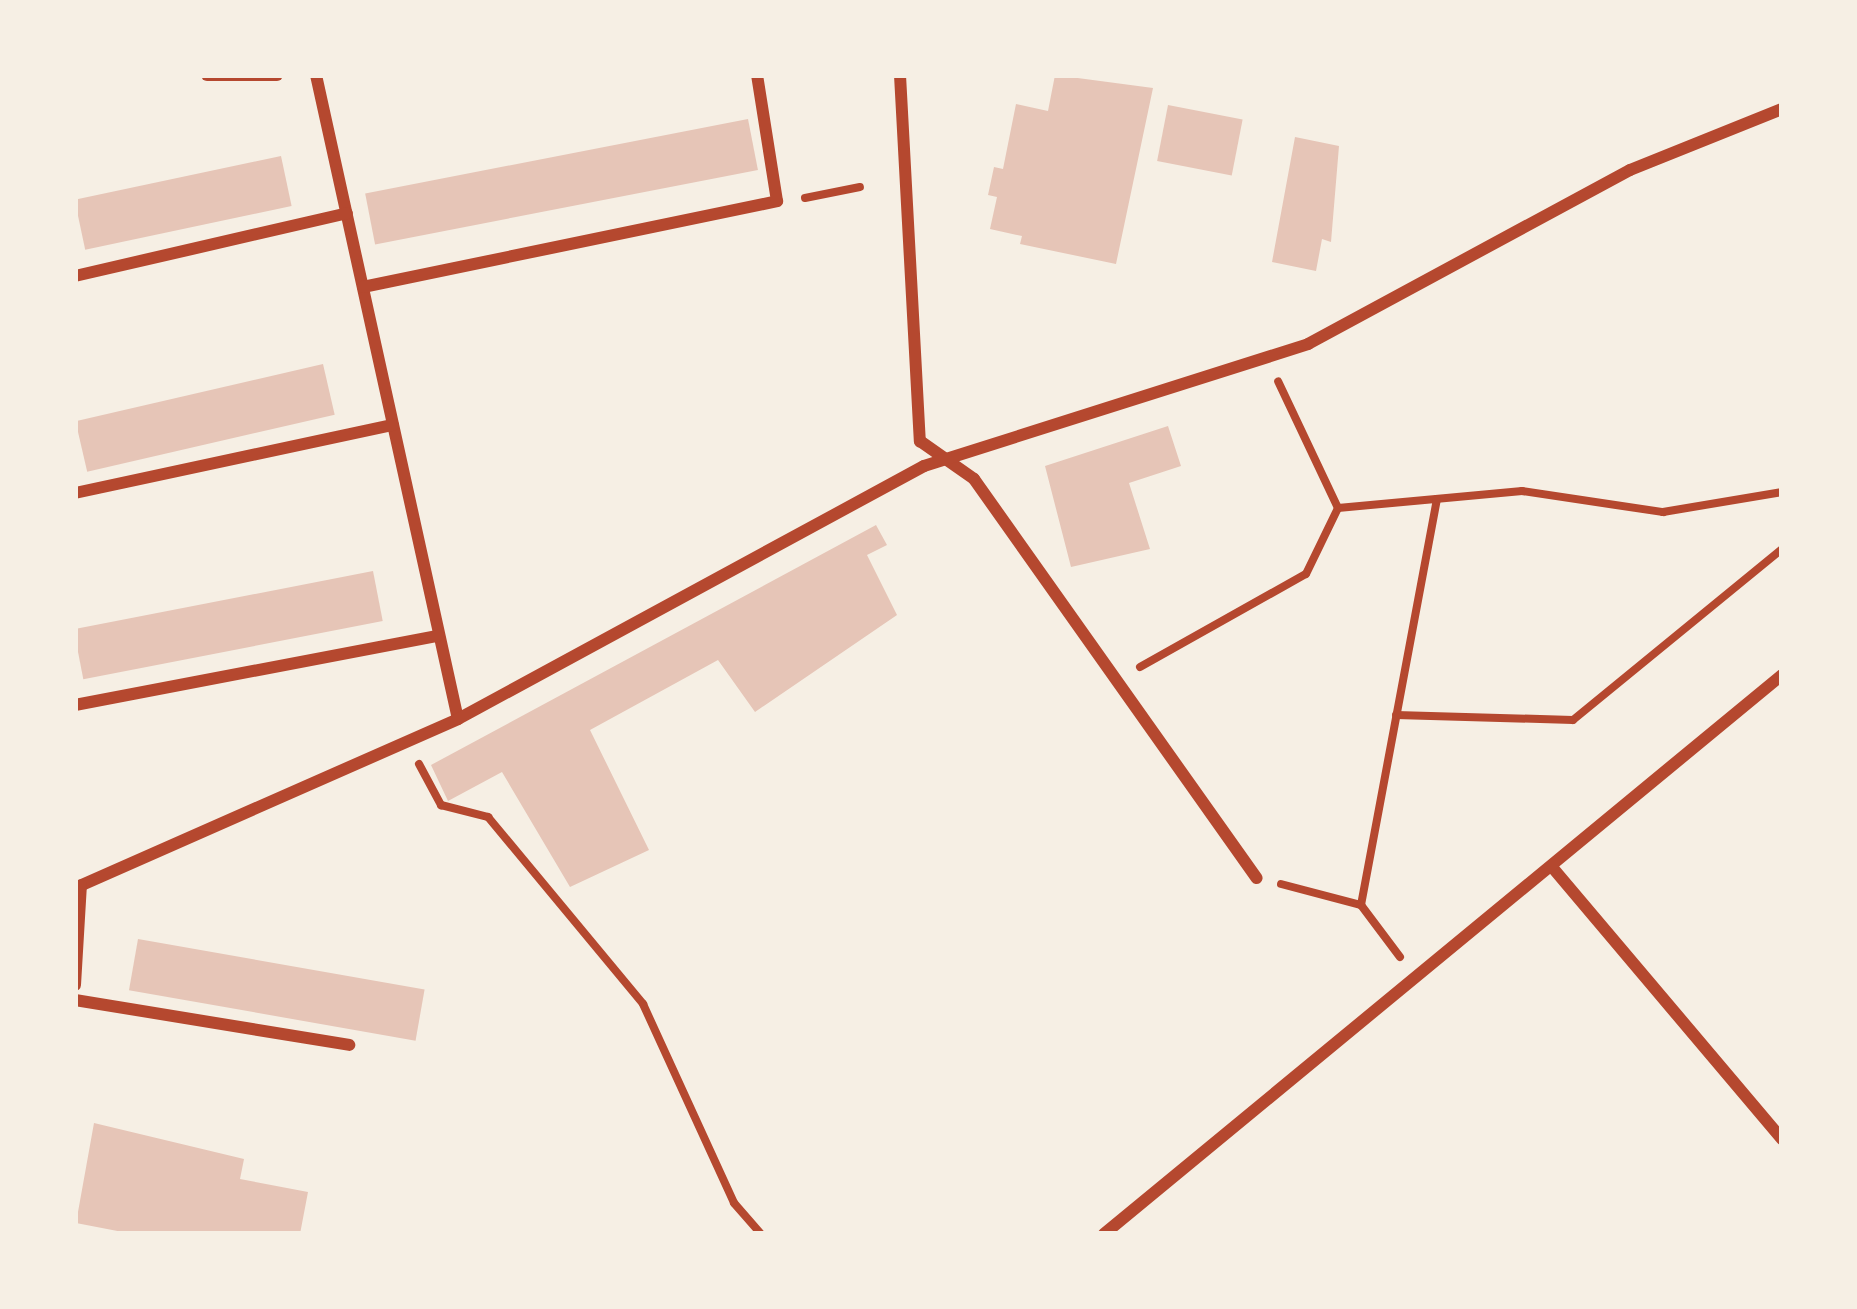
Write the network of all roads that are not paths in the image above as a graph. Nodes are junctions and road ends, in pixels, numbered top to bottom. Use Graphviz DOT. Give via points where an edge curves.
graph roads {
  1 [pos="207,75"];
  2 [pos="277,75"];
  3 [pos="316,75"];
  4 [pos="757,75"];
  5 [pos="900,75"];
  6 [pos="1782,109"];
  7 [pos="346,213"];
  8 [pos="75,276"];
  9 [pos="363,287"];
  10 [pos="393,425"];
  11 [pos="941,461"];
  12 [pos="75,494"];
  13 [pos="438,636"];
  14 [pos="1782,675"];
  15 [pos="75,705"];
  16 [pos="458,718"];
  17 [pos="1552,867"];
  18 [pos="1256,878"];
  19 [pos="78,887"];
  20 [pos="75,985"];
  21 [pos="75,1000"];
  22 [pos="349,1046"];
  23 [pos="1782,1139"];
  24 [pos="1104,1234"];
  1 -- 2 [label="street"];
  3 -- 7 [label="street"];
  4 -- 9 [label="street" via="780,199"];
  5 -- 11 [label="street" via="916,428"];
  6 -- 11 [label="street" via="1630,170 1308,344"];
  7 -- 8 [label="street"];
  7 -- 9 [label="street"];
  9 -- 10 [label="street"];
  10 -- 12 [label="street"];
  10 -- 13 [label="street"];
  11 -- 16 [label="street"];
  11 -- 18 [label="street" via="974,479"];
  13 -- 15 [label="street"];
  13 -- 16 [label="street"];
  14 -- 17 [label="street"];
  16 -- 19 [label="street"];
  17 -- 23 [label="street"];
  17 -- 24 [label="street" via="1413,973"];
  19 -- 20 [label="street"];
  21 -- 22 [label="street"];
}
